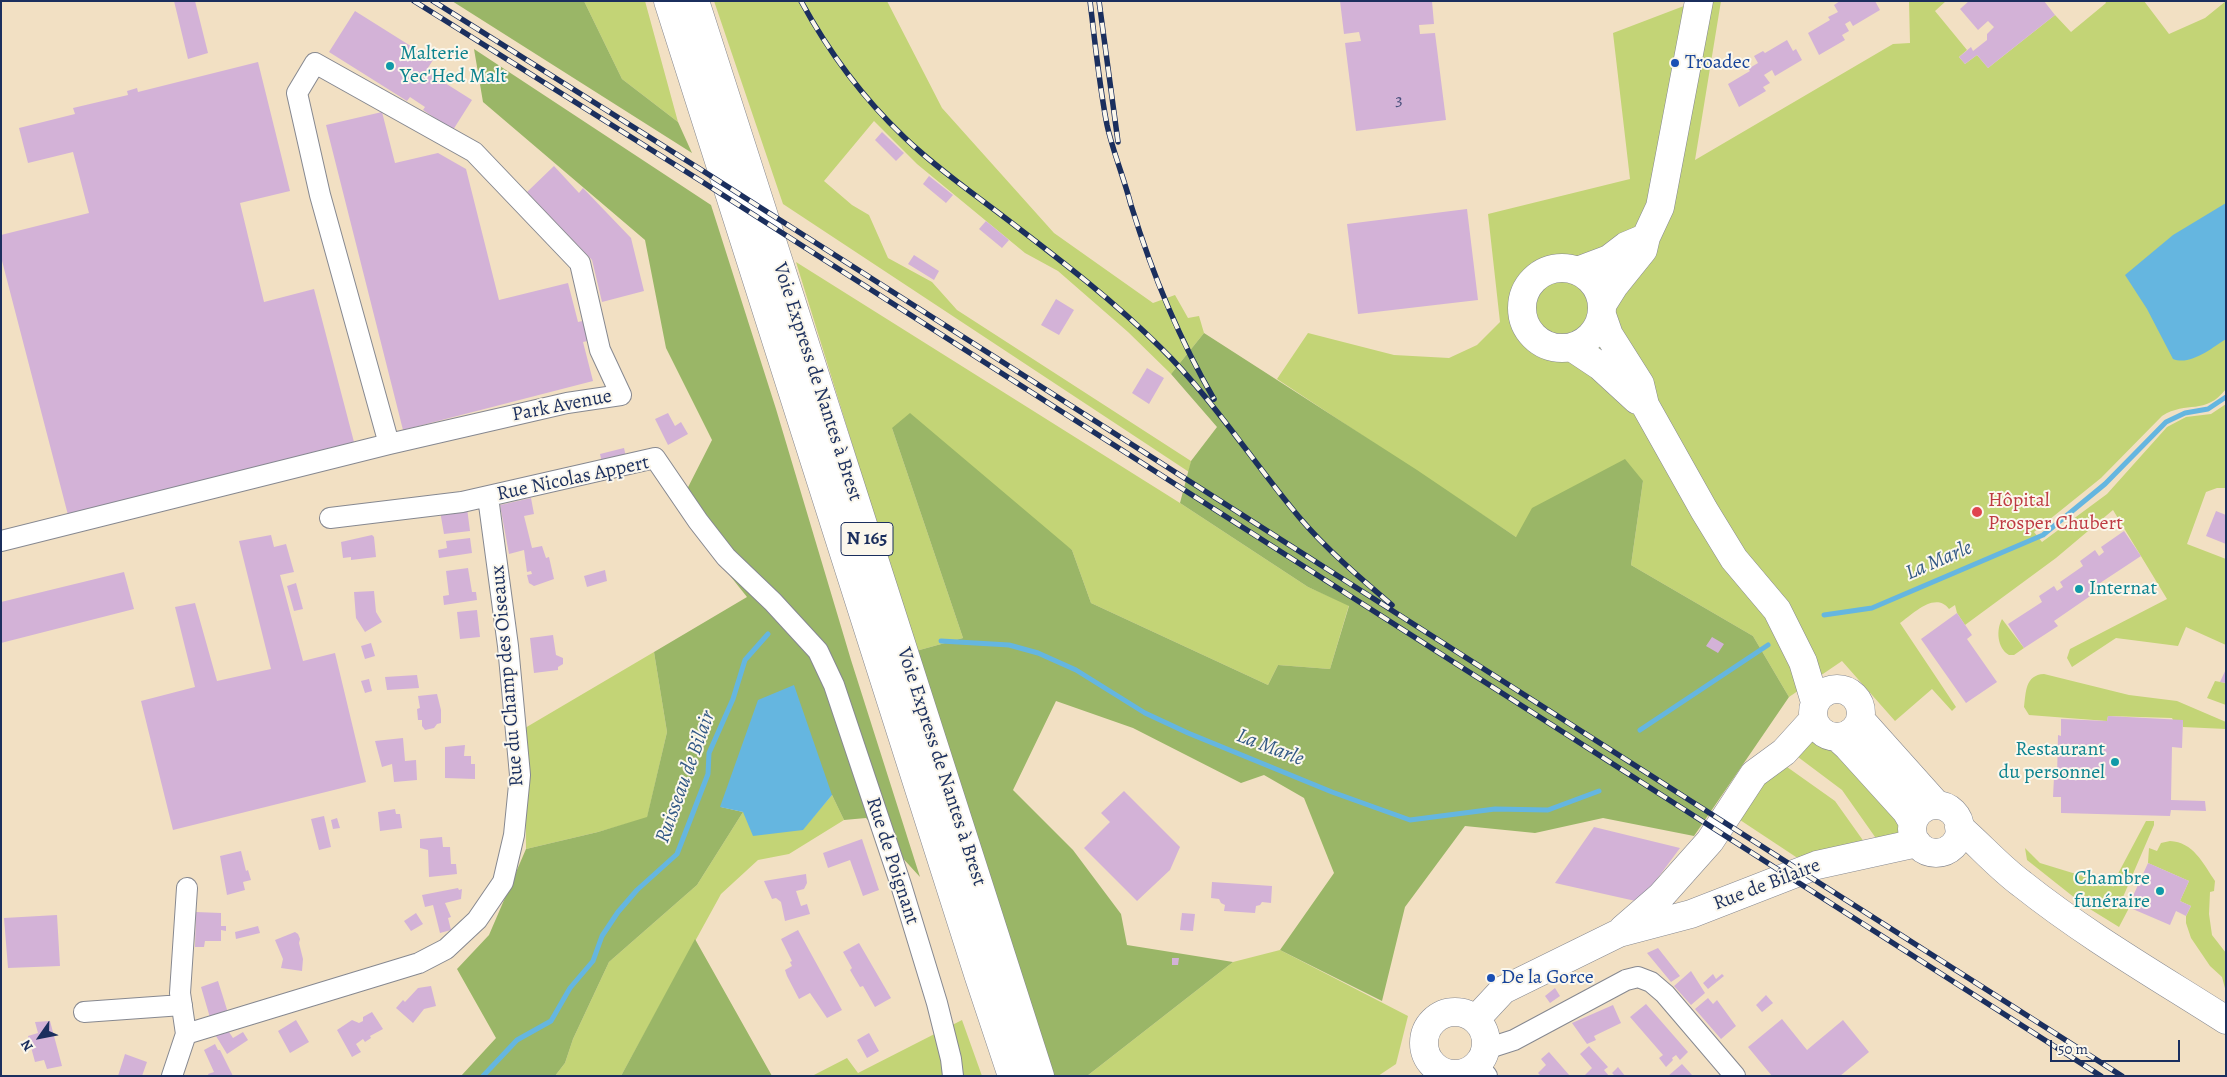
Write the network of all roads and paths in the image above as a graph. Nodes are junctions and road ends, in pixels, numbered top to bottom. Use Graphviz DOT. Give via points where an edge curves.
graph roads {
  1 [pos="668,1"];
  2 [pos="695,1"];
  3 [pos="1699,1"];
  4 [pos="1646,237"];
  5 [pos="1577,271"];
  6 [pos="1602,310"];
  7 [pos="1573,348"];
  8 [pos="1645,405"];
  9 [pos="389,444"];
  10 [pos="488,497"];
  11 [pos="330,518"];
  12 [pos="1,541"];
  13 [pos="1777,610"];
  14 [pos="818,651"];
  15 [pos="1839,688"];
  16 [pos="1814,711"];
  17 [pos="1860,719"];
  18 [pos="1837,737"];
  19 [pos="1937,805"];
  20 [pos="1915,833"];
  21 [pos="1956,836"];
  22 [pos="187,888"];
  23 [pos="1619,933"];
  24 [pos="182,1005"];
  25 [pos="84,1012"];
  26 [pos="1476,1019"];
  27 [pos="2226,1020"];
  28 [pos="186,1034"];
  29 [pos="1484,1063"];
  30 [pos="1435,1072"];
  31 [pos="172,1076"];
  32 [pos="953,1076"];
  33 [pos="1012,1076"];
  34 [pos="1040,1076"];
  35 [pos="1735,1076"];
  1 -- 33 [label="main road, Voie Express de Nantes à Brest / N 165"];
  2 -- 34 [label="main road, Voie Express de Nantes à Brest / N 165"];
  3 -- 4 [label="main road" via="1660,207"];
  4 -- 5 [label="main road" via="1609,259"];
  4 -- 6 [label="main road" via="1643,250 1614,286"];
  5 -- 6 [label="main road" via="1595,284 1602,299"];
  5 -- 7 [label="main road" via="1558,268 1544,272 1531,282 1523,297 1522,314 1527,330 1539,342 1555,348"];
  6 -- 7 [label="main road" via="1599,326 1592,336"];
  6 -- 8 [label="main road" via="1609,335 1640,384"];
  7 -- 8 [label="main road" via="1600,366"];
  8 -- 13 [label="main road" via="1734,558"];
  9 -- 9 [label="street, Park Avenue" via="567,403 621,395 600,350 580,263 474,152 315,63 297,93 320,195"];
  9 -- 12 [label="street"];
  10 -- 11 [label="street, Rue Nicolas Appert"];
  10 -- 14 [label="street, Rue Nicolas Appert" via="656,458 726,558"];
  10 -- 28 [label="street, Rue du Champ des Oiseaux" via="508,646 520,775 514,835 502,882 477,920 446,949 419,963"];
  13 -- 15 [label="main road" via="1783,612 1818,664"];
  13 -- 16 [label="main road" via="1803,662"];
  14 -- 32 [label="street, Rue de Poignant" via="834,685 900,885 937,1003"];
  15 -- 16 [label="main road" via="1825,691"];
  15 -- 17 [label="main road" via="1857,699"];
  16 -- 18 [label="main road" via="1820,731"];
  16 -- 23 [label="main road, Rue de Bilaire" via="1784,752 1754,774 1710,841 1661,896"];
  17 -- 18 [label="main road" via="1852,732"];
  17 -- 19 [label="main road"];
  18 -- 20 [label="main road" via="1906,811"];
  19 -- 20 [label="main road" via="1921,810"];
  19 -- 21 [label="main road" via="1951,810 1958,821"];
  20 -- 21 [label="main road" via="1931,852 1946,850"];
  20 -- 23 [label="main road, Rue de Bilaire" via="1817,865 1691,914"];
  21 -- 27 [label="main road" via="2089,933"];
  22 -- 24 [label="street" via="180,993"];
  23 -- 26 [label="main road, Rue de Bilaire" via="1503,990"];
  24 -- 25 [label="street"];
  24 -- 28 [label="street"];
  26 -- 29 [label="main road" via="1484,1031"];
  26 -- 30 [label="main road" via="1462,1012 1447,1012 1432,1022 1424,1037 1424,1050"];
  28 -- 31 [label="street"];
  29 -- 30 [label="main road" via="1466,1072"];
  29 -- 35 [label="street" via="1514,1040 1626,980 1638,977 1651,982 1665,994"];
}
